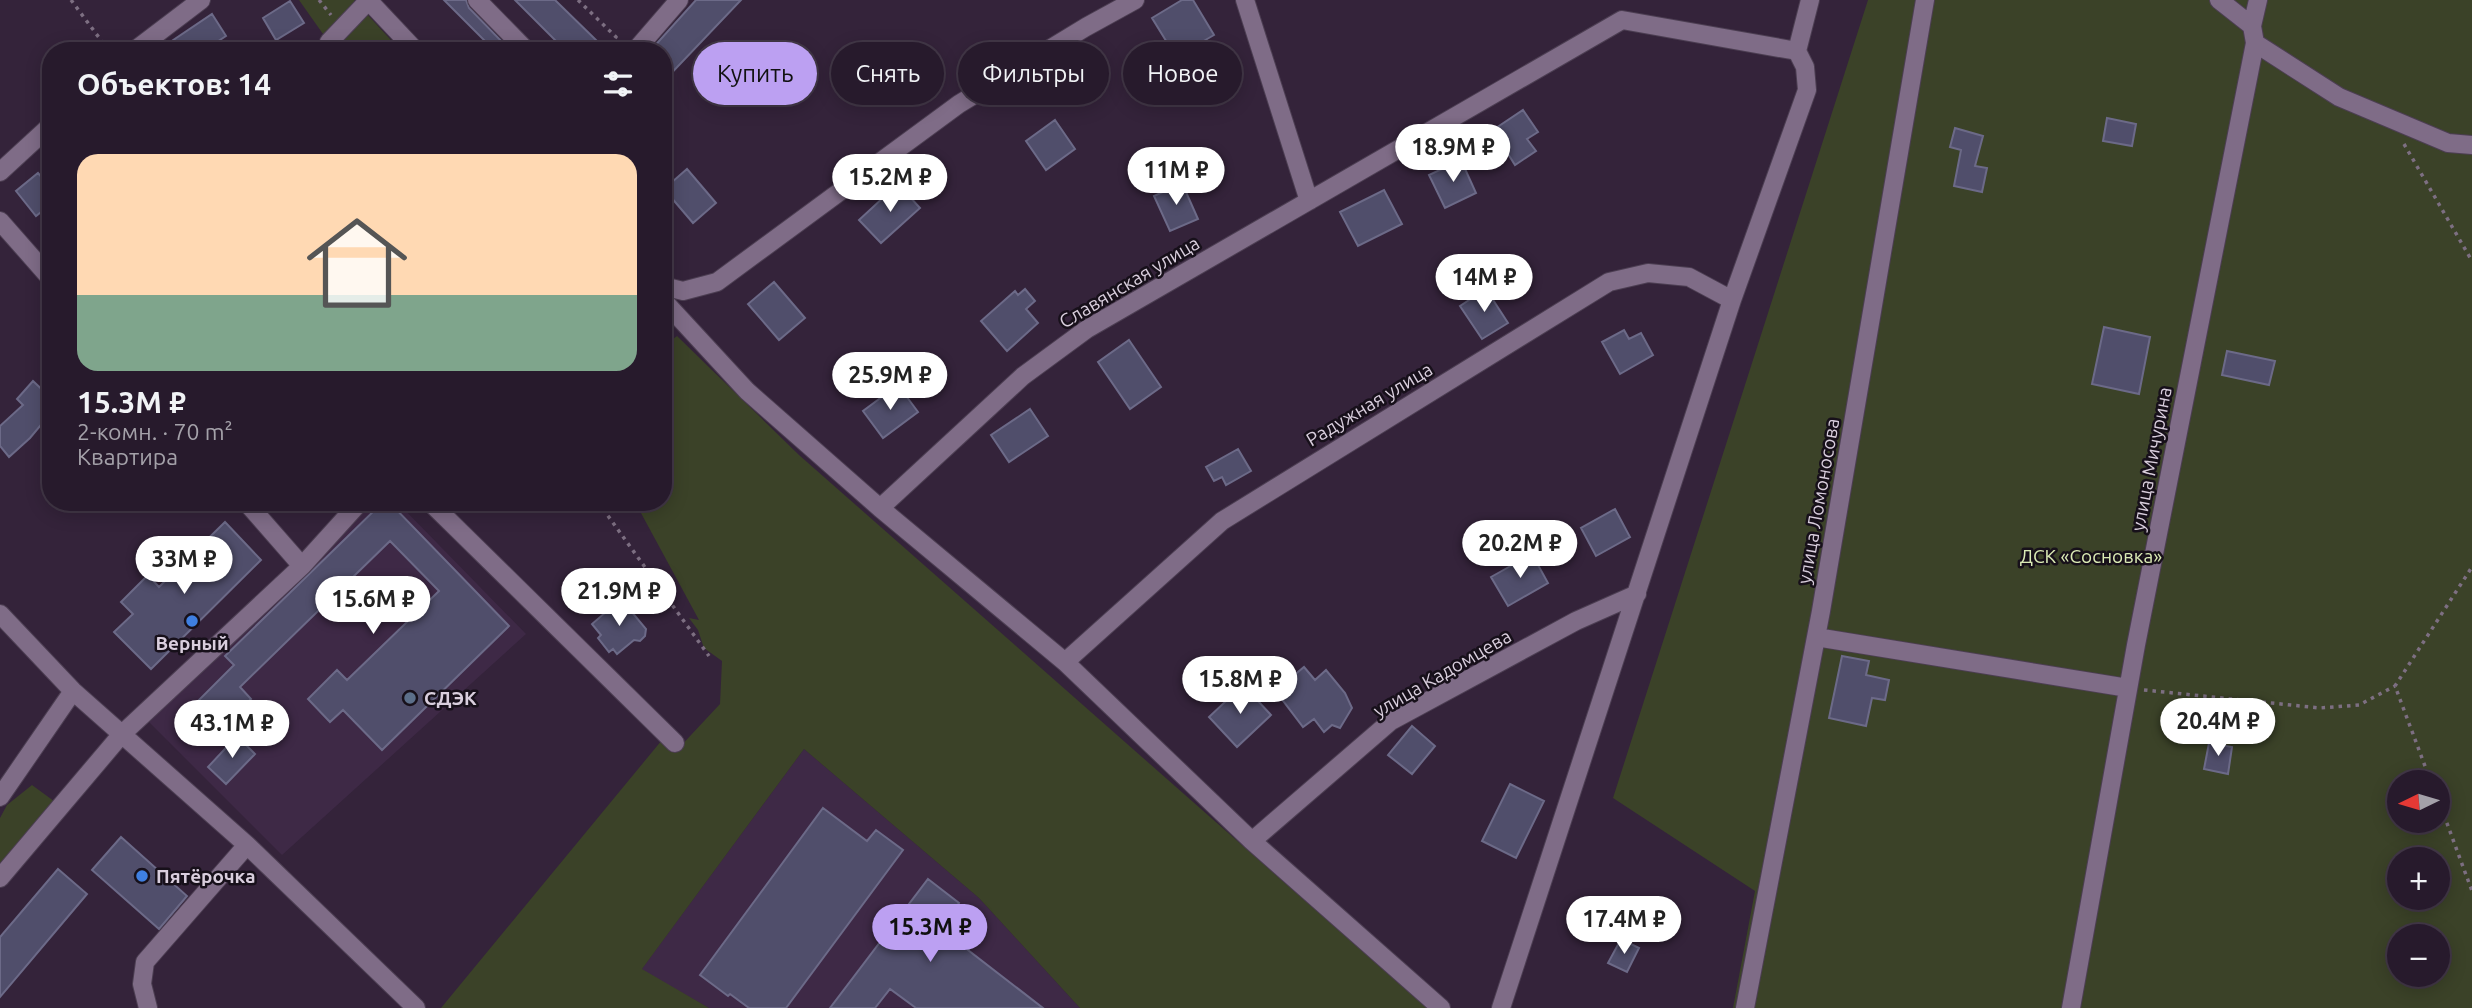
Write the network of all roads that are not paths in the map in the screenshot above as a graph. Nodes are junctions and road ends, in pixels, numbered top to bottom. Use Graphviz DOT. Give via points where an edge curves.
graph roads {
  1 [pos="201,0"];
  2 [pos="368,0"];
  3 [pos="477,0"];
  4 [pos="679,0"];
  5 [pos="1135,0"];
  6 [pos="1245,0"];
  7 [pos="1810,0"];
  8 [pos="1925,0"];
  9 [pos="2219,0"];
  10 [pos="2258,0"];
  11 [pos="2253,34"];
  12 [pos="146,42"];
  13 [pos="329,42"];
  14 [pos="408,42"];
  15 [pos="518,42"];
  16 [pos="643,42"];
  17 [pos="1797,51"];
  18 [pos="42,133"];
  19 [pos="2472,145"];
  20 [pos="0,172"];
  21 [pos="1309,201"];
  22 [pos="0,221"];
  23 [pos="42,269"];
  24 [pos="672,288"];
  25 [pos="1732,300"];
  26 [pos="672,315"];
  27 [pos="880,508"];
  28 [pos="254,511"];
  29 [pos="352,511"];
  30 [pos="439,511"];
  31 [pos="302,566"];
  32 [pos="1637,594"];
  33 [pos="0,614"];
  34 [pos="1816,637"];
  35 [pos="1065,662"];
  36 [pos="2128,688"];
  37 [pos="73,691"];
  38 [pos="121,735"];
  39 [pos="675,743"];
  40 [pos="0,797"];
  41 [pos="1252,841"];
  42 [pos="247,845"];
  43 [pos="0,878"];
  44 [pos="148,1008"];
  45 [pos="416,1008"];
  46 [pos="1441,1008"];
  47 [pos="1501,1008"];
  48 [pos="1745,1008"];
  49 [pos="2071,1008"];
  1 -- 12 [label="street"];
  2 -- 13 [label="street"];
  2 -- 14 [label="street"];
  3 -- 15 [label="street"];
  4 -- 16 [label="street"];
  5 -- 24 [label="street" via="959,104 717,282 683,291"];
  6 -- 21 [label="street"];
  7 -- 17 [label="street"];
  8 -- 34 [label="street, улица Ломоносова"];
  9 -- 11 [label="street"];
  10 -- 11 [label="street, улица Мичурина"];
  11 -- 19 [label="street" via="2339,97 2448,142"];
  11 -- 36 [label="street, улица Мичурина"];
  17 -- 21 [label="street, Славянская улица" via="1622,20"];
  17 -- 25 [label="street" via="1805,67 1807,90"];
  18 -- 20 [label="street"];
  21 -- 27 [label="street, Славянская улица" via="1087,329 1023,376"];
  22 -- 23 [label="street"];
  25 -- 32 [label="street"];
  25 -- 35 [label="street, Радужная улица" via="1689,276 1648,273 1609,282 1222,521"];
  26 -- 27 [label="street" via="747,391"];
  27 -- 35 [label="street"];
  28 -- 31 [label="street"];
  29 -- 31 [label="street"];
  30 -- 39 [label="street"];
  31 -- 38 [label="street"];
  32 -- 41 [label="street, улица Кадомцева" via="1576,621 1391,721"];
  32 -- 47 [label="street"];
  33 -- 37 [label="street"];
  34 -- 36 [label="street"];
  34 -- 48 [label="street, улица Ломоносова"];
  35 -- 41 [label="street"];
  36 -- 49 [label="street, улица Мичурина"];
  37 -- 38 [label="street"];
  37 -- 40 [label="street"];
  38 -- 42 [label="street"];
  38 -- 43 [label="street"];
  41 -- 46 [label="street"];
  42 -- 44 [label="street" via="145,962 142,984"];
  42 -- 45 [label="street"];
}
